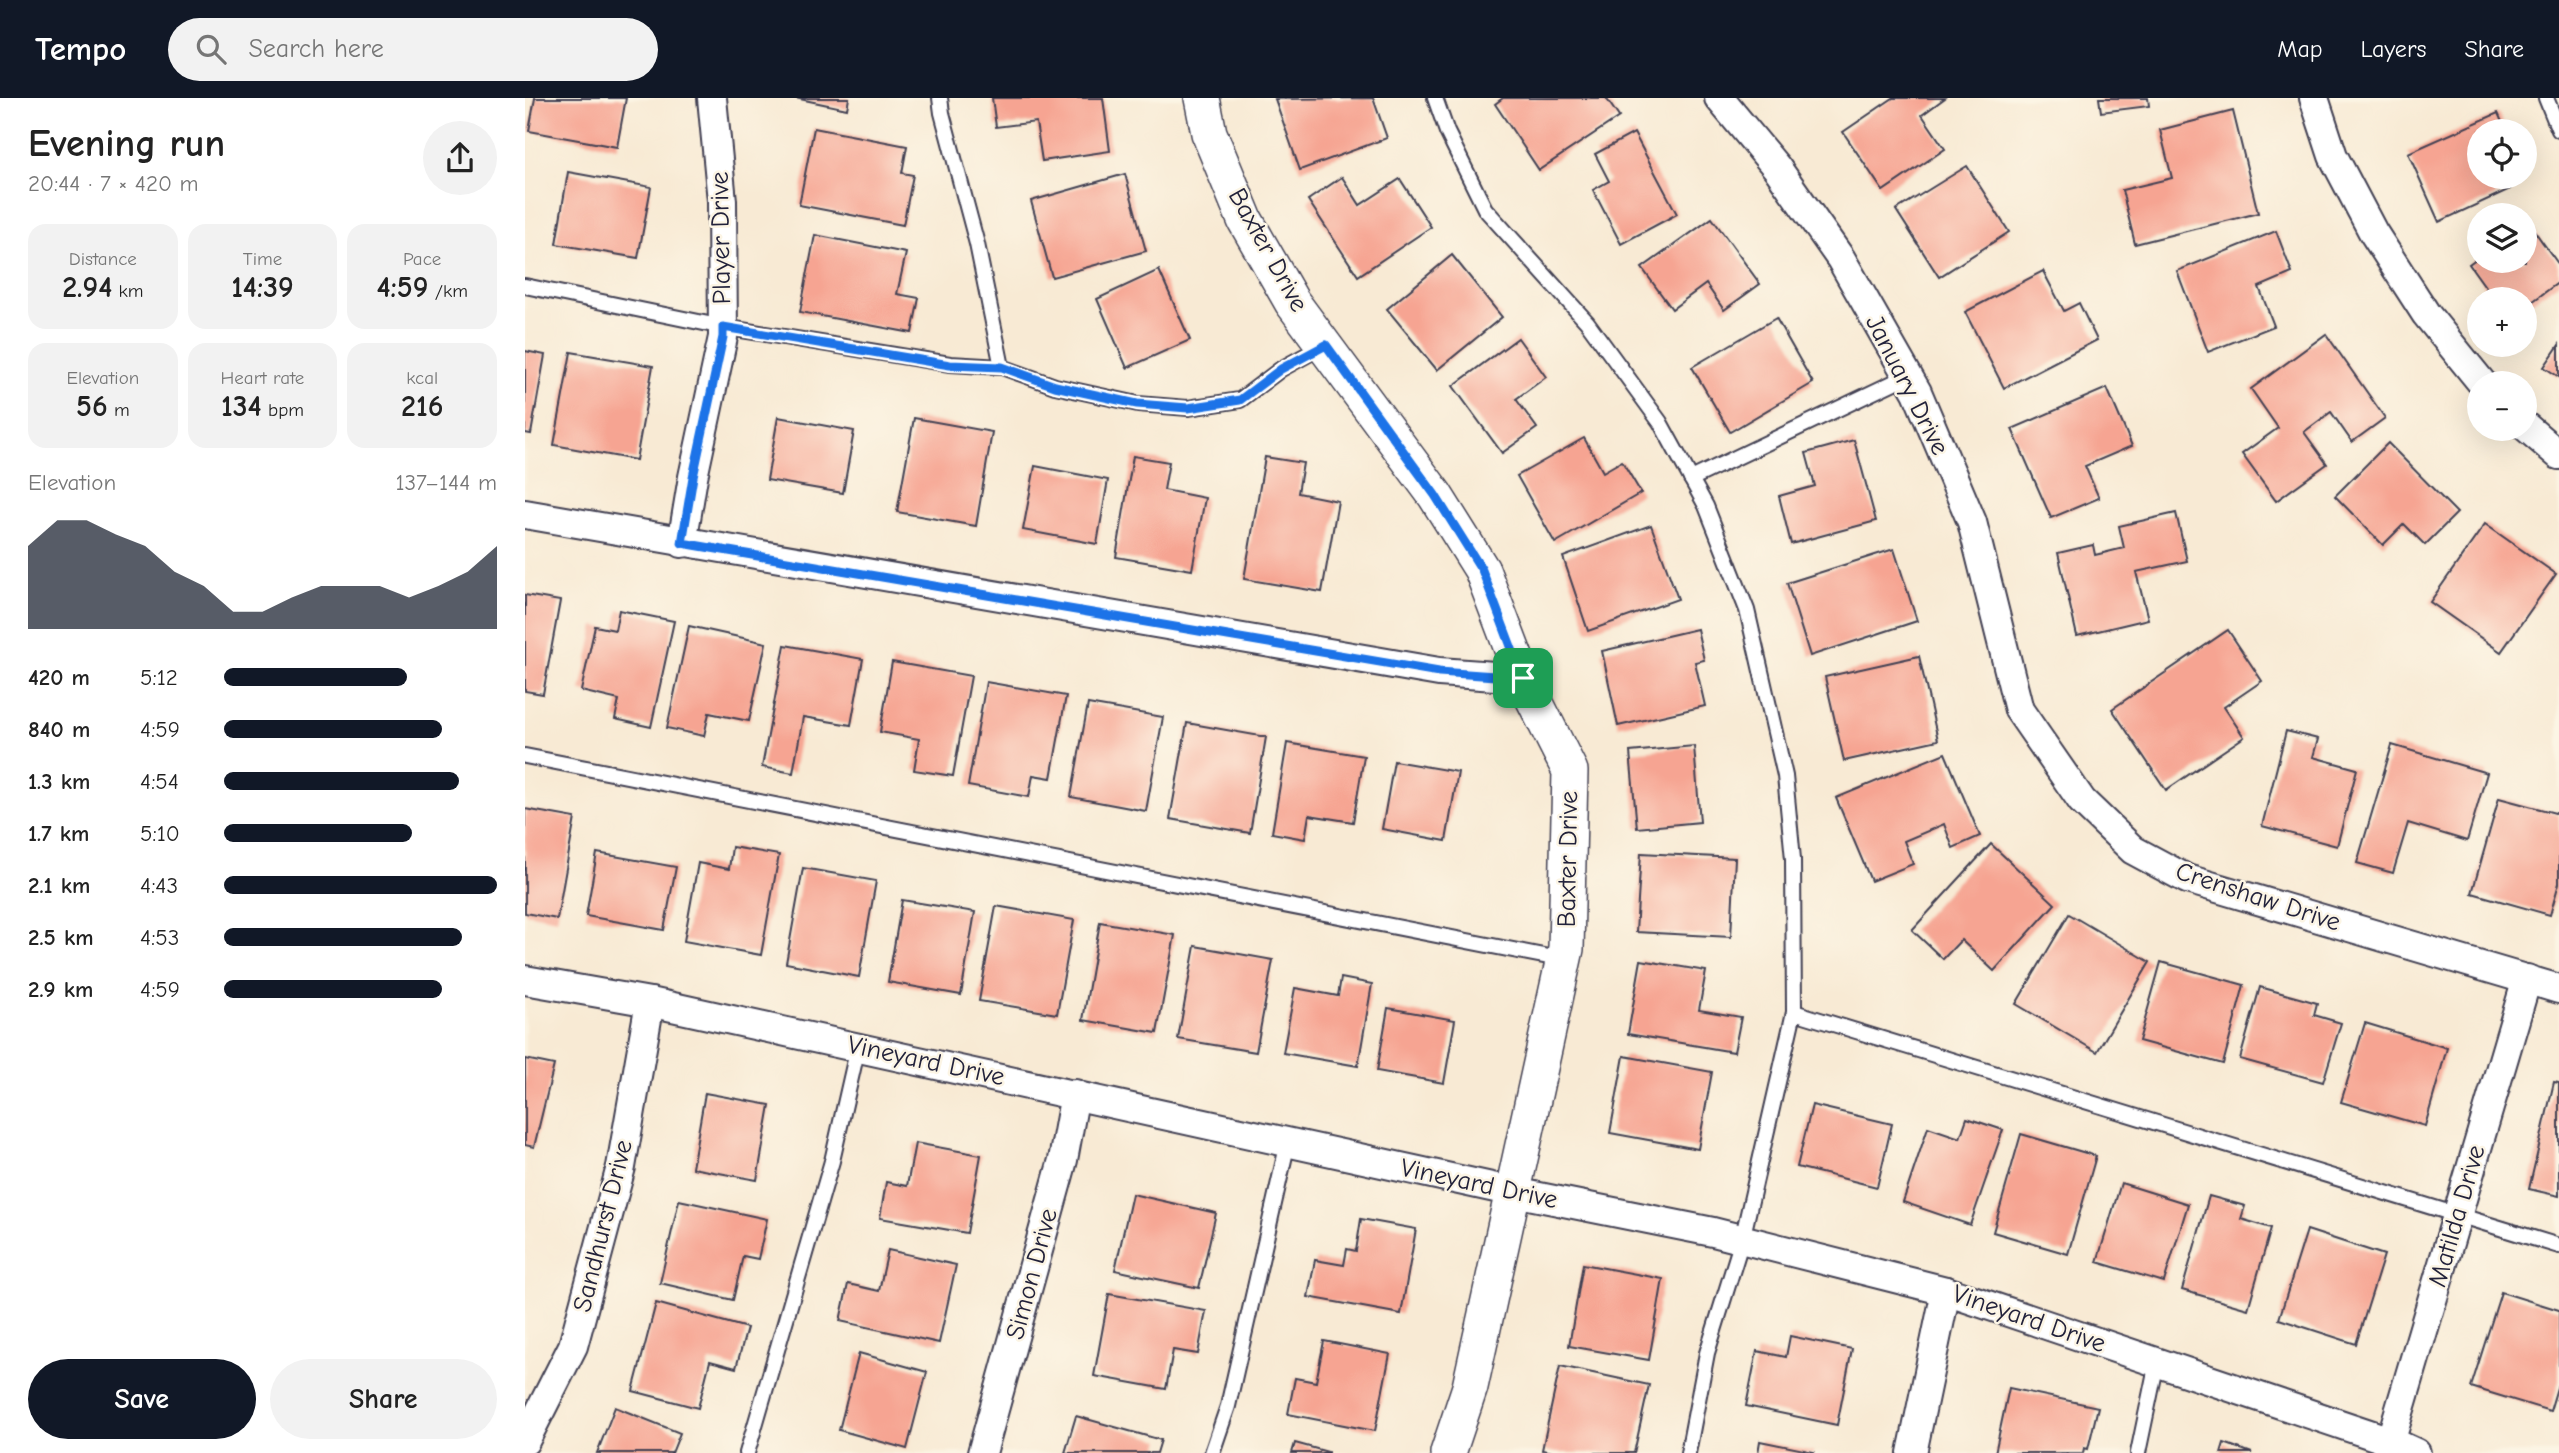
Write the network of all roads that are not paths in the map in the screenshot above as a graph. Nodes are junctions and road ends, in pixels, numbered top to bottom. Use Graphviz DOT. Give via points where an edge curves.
graph roads {
  1 [pos="712,98"];
  2 [pos="940,98"];
  3 [pos="1202,98"];
  4 [pos="1435,98"];
  5 [pos="1719,98"];
  6 [pos="2314,98"];
  7 [pos="2546,98"];
  8 [pos="2559,130"];
  9 [pos="525,286"];
  10 [pos="723,327"];
  11 [pos="1326,345"];
  12 [pos="1002,367"];
  13 [pos="2472,371"];
  14 [pos="1907,376"];
  15 [pos="2537,436"];
  16 [pos="2559,455"];
  17 [pos="1691,479"];
  18 [pos="525,514"];
  19 [pos="682,543"];
  20 [pos="1523,678"];
  21 [pos="2019,710"];
  22 [pos="525,757"];
  23 [pos="1564,960"];
  24 [pos="2527,979"];
  25 [pos="525,980"];
  26 [pos="2559,989"];
  27 [pos="650,1002"];
  28 [pos="1794,1012"];
  29 [pos="858,1047"];
  30 [pos="1075,1094"];
  31 [pos="1288,1142"];
  32 [pos="1514,1192"];
  33 [pos="2458,1213"];
  34 [pos="1742,1240"];
  35 [pos="2559,1246"];
  36 [pos="1946,1291"];
  37 [pos="2157,1362"];
  38 [pos="525,1441"];
  39 [pos="2389,1447"];
  40 [pos="747,1453"];
  41 [pos="982,1453"];
  42 [pos="1212,1453"];
  43 [pos="1448,1453"];
  44 [pos="1688,1453"];
  45 [pos="1912,1453"];
  46 [pos="2138,1453"];
  47 [pos="2416,1453"];
  1 -- 10 [label="street, Player Drive" via="722,201"];
  2 -- 12 [label="lane"];
  3 -- 11 [label="street, Baxter Drive" via="1209,133 1245,220 1292,302"];
  4 -- 17 [label="lane" via="1485,209 1587,322 1660,422"];
  5 -- 14 [label="street, January Drive" via="1777,168 1840,259"];
  6 -- 13 [label="street" via="2333,156 2373,232 2426,314"];
  7 -- 8 [label="lane"];
  9 -- 10 [label="lane"];
  10 -- 12 [label="lane" via="950,365"];
  10 -- 19 [label="street, Player Drive"];
  11 -- 12 [label="lane" via="1281,369 1240,400 1188,408 1137,404 1055,386"];
  11 -- 20 [label="street, Baxter Drive" via="1435,495 1482,570"];
  14 -- 17 [label="lane"];
  14 -- 21 [label="street, January Drive" via="1972,522"];
  15 -- 16 [label="street"];
  17 -- 28 [label="lane" via="1747,610 1785,776 1793,859"];
  18 -- 19 [label="street"];
  19 -- 20 [label="street" via="1439,672"];
  20 -- 23 [label="street, Baxter Drive" via="1570,771"];
  21 -- 24 [label="street, Crenshaw Drive" via="2082,801 2133,850 2187,879"];
  22 -- 23 [label="lane"];
  23 -- 32 [label="street, Baxter Drive"];
  24 -- 26 [label="street, Crenshaw Drive"];
  24 -- 33 [label="street, Matilda Drive"];
  25 -- 27 [label="street, Vineyard Drive"];
  27 -- 29 [label="street, Vineyard Drive"];
  27 -- 38 [label="street, Sandhurst Drive" via="621,1167 573,1346"];
  28 -- 33 [label="lane"];
  28 -- 34 [label="lane"];
  29 -- 30 [label="street, Vineyard Drive"];
  29 -- 40 [label="lane" via="832,1161"];
  30 -- 31 [label="street, Vineyard Drive"];
  30 -- 41 [label="street, Simon Drive" via="1063,1160"];
  31 -- 32 [label="street, Vineyard Drive"];
  31 -- 42 [label="lane" via="1228,1406"];
  32 -- 34 [label="street, Vineyard Drive"];
  32 -- 43 [label="street, Baxter Drive" via="1470,1387"];
  33 -- 35 [label="lane"];
  33 -- 39 [label="street, Matilda Drive"];
  34 -- 36 [label="street, Vineyard Drive"];
  34 -- 44 [label="lane" via="1707,1353"];
  36 -- 37 [label="street, Vineyard Drive"];
  36 -- 45 [label="street"];
  37 -- 39 [label="street, Vineyard Drive"];
  37 -- 46 [label="lane"];
  39 -- 47 [label="street, Vineyard Drive"];
}
